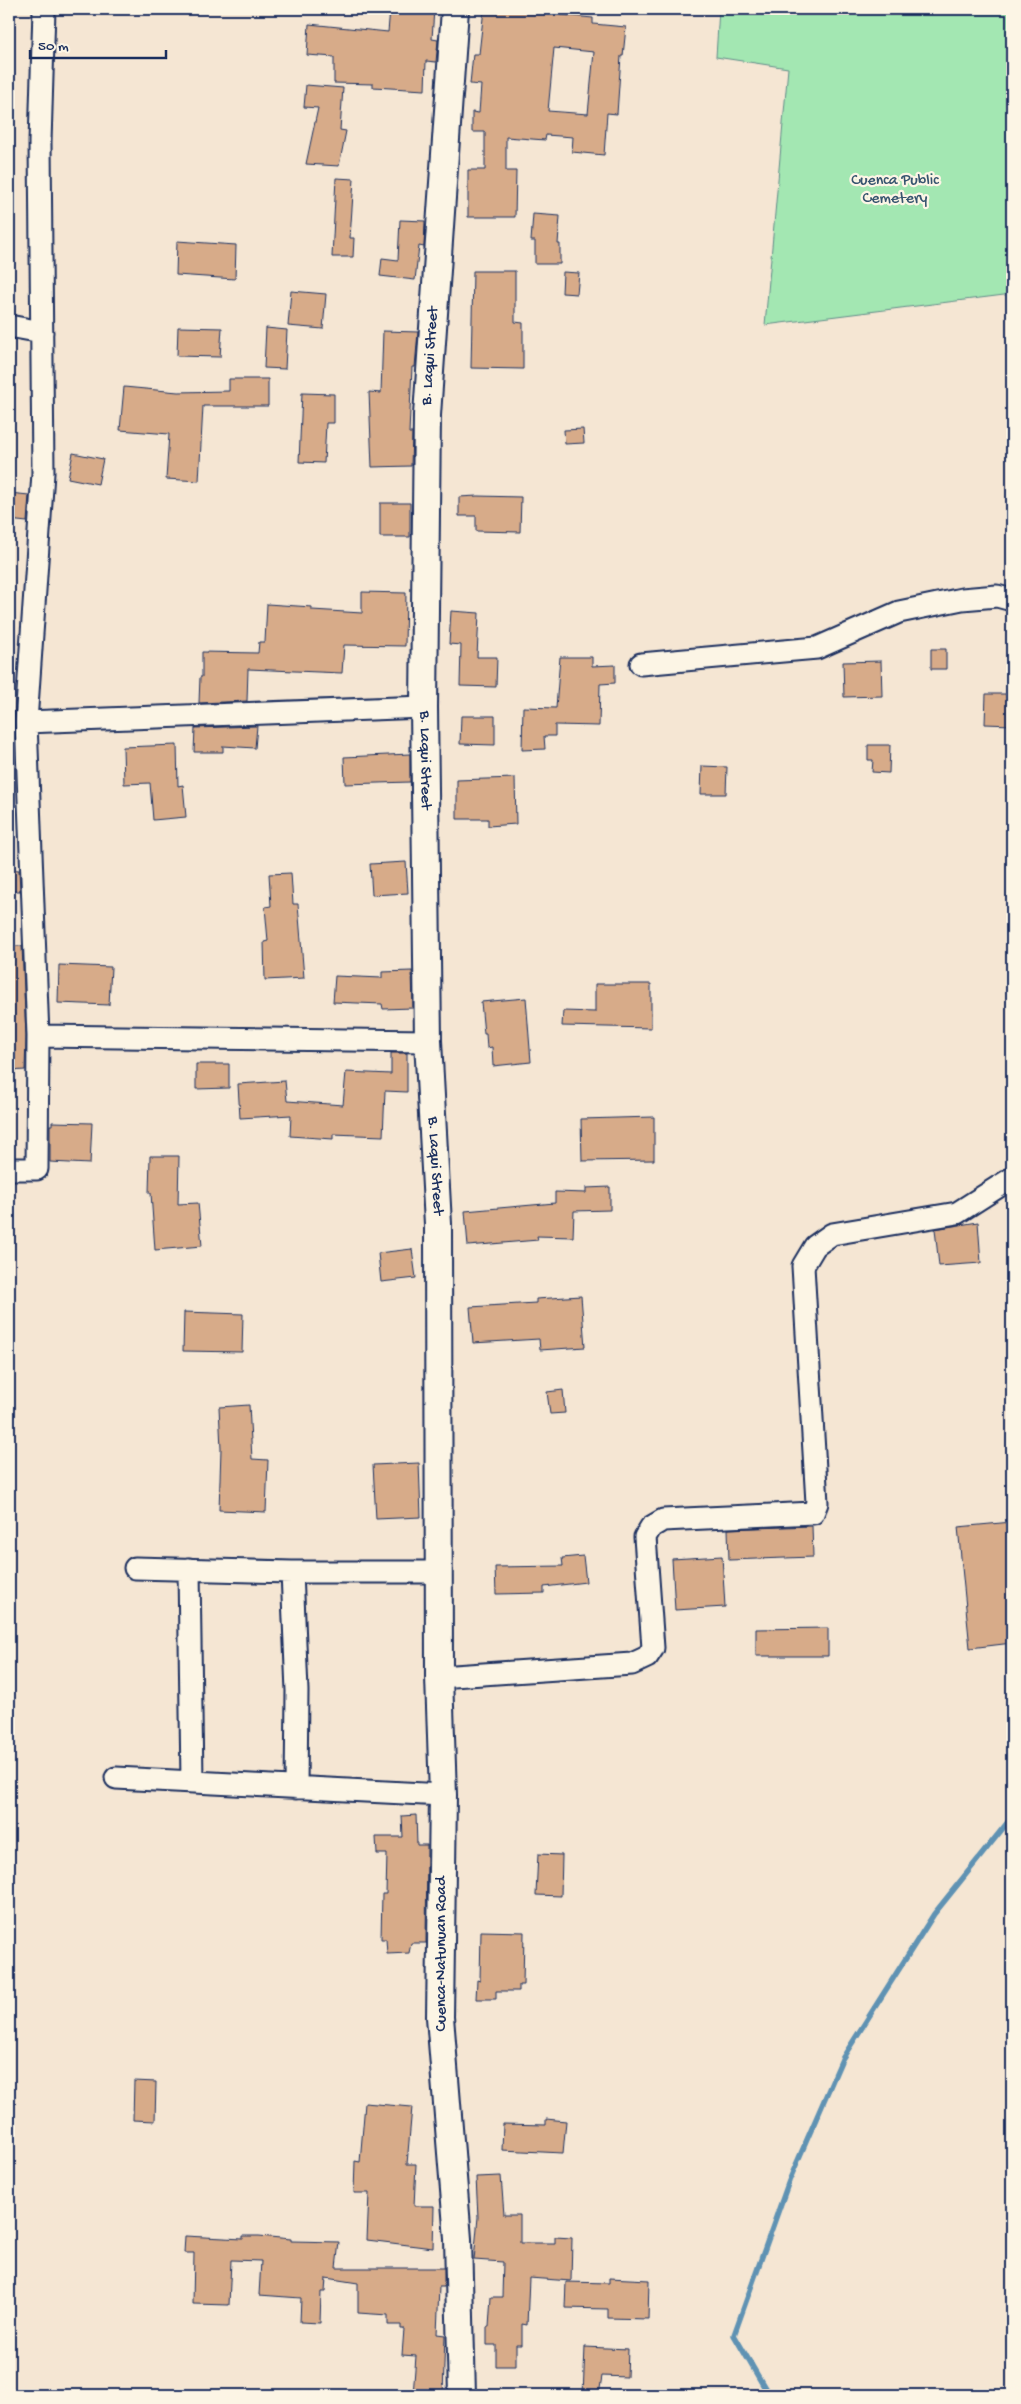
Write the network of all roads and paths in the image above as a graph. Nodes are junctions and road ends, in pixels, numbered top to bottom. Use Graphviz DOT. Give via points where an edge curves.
graph roads {
  1 [pos="44,9"];
  2 [pos="455,9"];
  3 [pos="9,326"];
  4 [pos="42,332"];
  5 [pos="1012,600"];
  6 [pos="641,664"];
  7 [pos="424,707"];
  8 [pos="26,722"];
  9 [pos="38,1036"];
  10 [pos="428,1041"];
  11 [pos="9,1169"];
  12 [pos="1012,1178"];
  13 [pos="440,1513"];
  14 [pos="135,1568"];
  15 [pos="189,1570"];
  16 [pos="292,1572"];
  17 [pos="439,1572"];
  18 [pos="439,1677"];
  19 [pos="116,1778"];
  20 [pos="192,1782"];
  21 [pos="296,1788"];
  22 [pos="443,1795"];
  23 [pos="462,2395"];
  1 -- 4 [label="street" via="40,142"];
  2 -- 7 [label="main road, B. Laqui Street" via="427,414"];
  3 -- 4 [label="street"];
  4 -- 8 [label="street" via="43,473"];
  5 -- 6 [label="street" via="997,596 962,599 899,612 817,648"];
  7 -- 8 [label="street"];
  7 -- 10 [label="main road, B. Laqui Street"];
  8 -- 9 [label="street"];
  9 -- 10 [label="street"];
  9 -- 11 [label="street" via="37,1169"];
  10 -- 13 [label="main road, B. Laqui Street" via="438,1224"];
  12 -- 18 [label="street" via="957,1213 832,1234 815,1246 802,1266 817,1503 813,1513 663,1520 651,1527 645,1537 653,1648 646,1657 632,1664"];
  13 -- 17 [label="main road, Cuenca-Natunuan Road"];
  14 -- 15 [label="street"];
  15 -- 16 [label="street"];
  15 -- 20 [label="street"];
  16 -- 17 [label="street"];
  16 -- 21 [label="street" via="297,1691"];
  17 -- 18 [label="main road, Cuenca-Natunuan Road"];
  18 -- 22 [label="main road, Cuenca-Natunuan Road"];
  19 -- 20 [label="street"];
  20 -- 21 [label="street"];
  21 -- 22 [label="street"];
  22 -- 23 [label="main road, Cuenca-Natunuan Road" via="440,2017 458,2240"];
}
